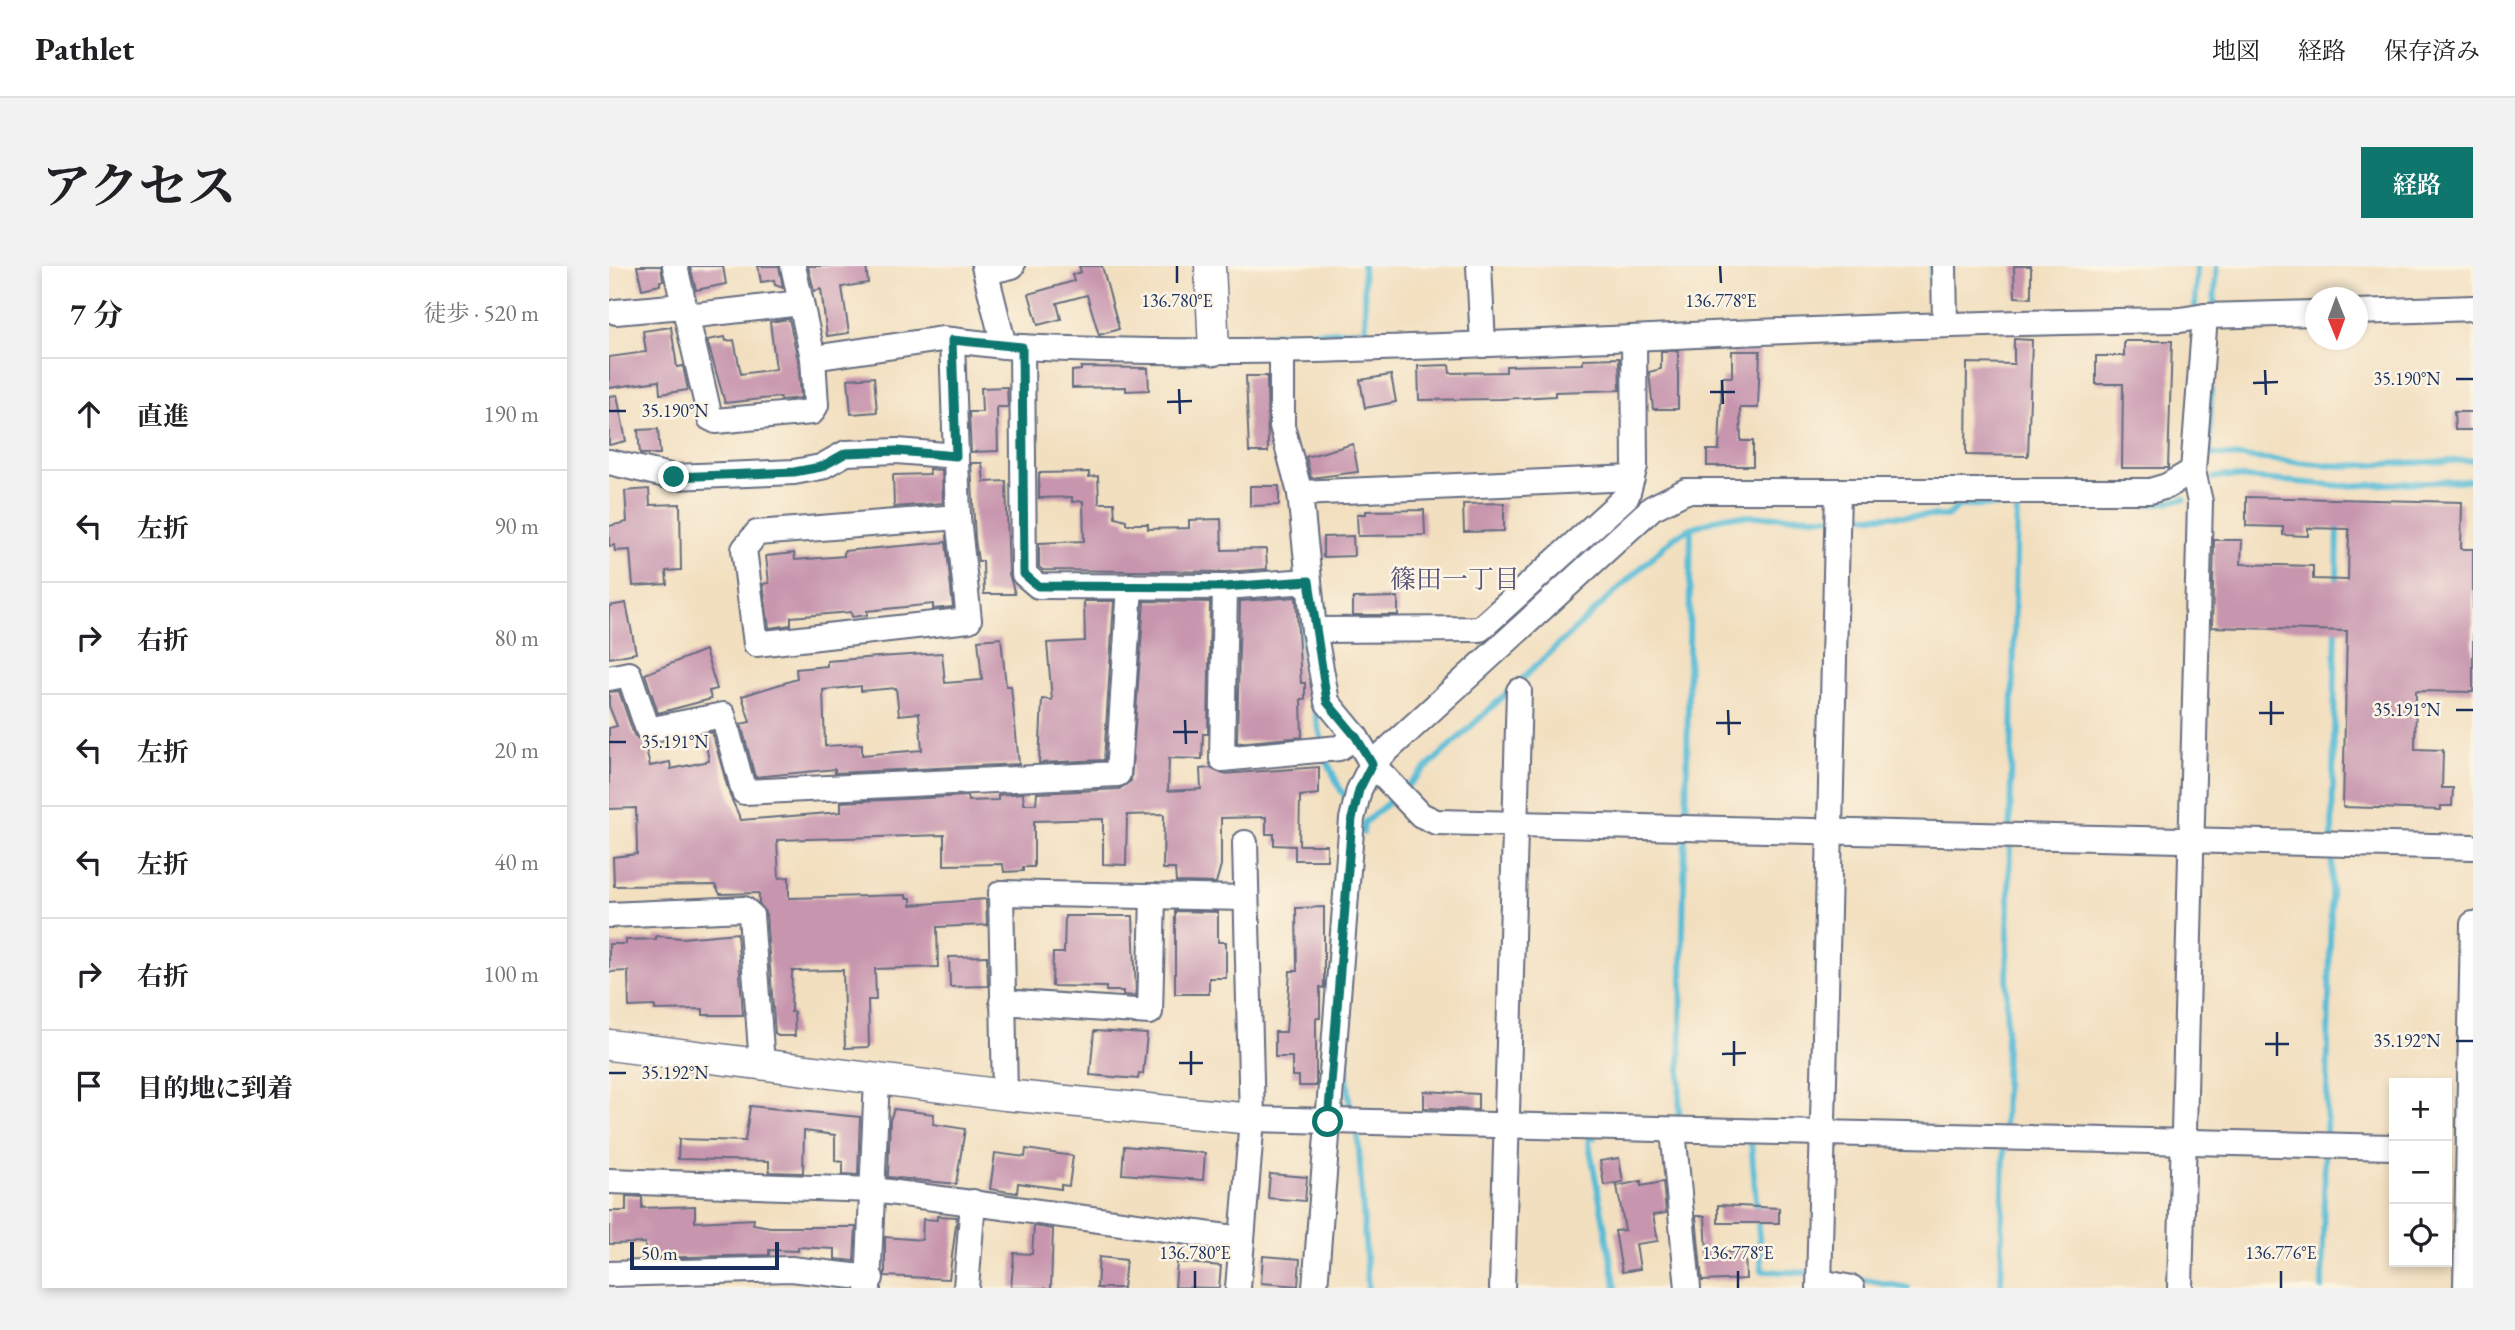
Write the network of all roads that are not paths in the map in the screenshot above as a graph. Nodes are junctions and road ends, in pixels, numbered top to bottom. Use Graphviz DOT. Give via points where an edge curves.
graph roads {
  1 [pos="674,266"];
  2 [pos="793,266"];
  3 [pos="1012,266"];
  4 [pos="1210,266"];
  5 [pos="1479,266"];
  6 [pos="1944,266"];
  7 [pos="985,269"];
  8 [pos="801,303"];
  9 [pos="2473,308"];
  10 [pos="685,311"];
  11 [pos="616,312"];
  12 [pos="2368,312"];
  13 [pos="2305,313"];
  14 [pos="2205,316"];
  15 [pos="1945,323"];
  16 [pos="1634,338"];
  17 [pos="952,340"];
  18 [pos="1483,345"];
  19 [pos="1013,346"];
  20 [pos="1214,350"];
  21 [pos="1282,350"];
  22 [pos="813,358"];
  23 [pos="956,456"];
  24 [pos="609,462"];
  25 [pos="2193,471"];
  26 [pos="1632,478"];
  27 [pos="1838,491"];
  28 [pos="1300,493"];
  29 [pos="958,516"];
  30 [pos="1309,581"];
  31 [pos="1130,586"];
  32 [pos="1225,587"];
  33 [pos="1314,630"];
  34 [pos="609,678"];
  35 [pos="1519,691"];
  36 [pos="1356,737"];
  37 [pos="1372,764"];
  38 [pos="1514,826"];
  39 [pos="1832,833"];
  40 [pos="2193,841"];
  41 [pos="1245,843"];
  42 [pos="2473,847"];
  43 [pos="1153,896"];
  44 [pos="1246,898"];
  45 [pos="609,915"];
  46 [pos="2473,924"];
  47 [pos="1002,1002"];
  48 [pos="609,1045"];
  49 [pos="762,1065"];
  50 [pos="877,1079"];
  51 [pos="1005,1095"];
  52 [pos="1252,1119"];
  53 [pos="1328,1122"];
  54 [pos="1506,1127"];
  55 [pos="1673,1130"];
  56 [pos="1825,1133"];
  57 [pos="2183,1143"];
  58 [pos="2389,1147"];
  59 [pos="2463,1148"];
  60 [pos="609,1181"];
  61 [pos="874,1190"];
  62 [pos="973,1202"];
  63 [pos="1242,1239"];
  64 [pos="609,1274"];
  65 [pos="869,1283"];
  66 [pos="1819,1285"];
  67 [pos="966,1288"];
  68 [pos="1238,1288"];
  69 [pos="1315,1288"];
  70 [pos="1502,1288"];
  71 [pos="1688,1288"];
  72 [pos="1852,1288"];
  73 [pos="2180,1288"];
  74 [pos="2466,1288"];
  1 -- 10 [label="street"];
  2 -- 8 [label="street"];
  3 -- 7 [label="street"];
  4 -- 20 [label="street"];
  5 -- 18 [label="street"];
  6 -- 15 [label="street"];
  7 -- 19 [label="street"];
  8 -- 10 [label="street"];
  8 -- 22 [label="street"];
  9 -- 12 [label="street"];
  10 -- 11 [label="street"];
  10 -- 22 [label="street" via="710,418 716,421 812,412 816,405"];
  13 -- 14 [label="street"];
  14 -- 15 [label="street"];
  14 -- 25 [label="street"];
  15 -- 16 [label="street"];
  16 -- 18 [label="street"];
  16 -- 26 [label="street"];
  17 -- 19 [label="street"];
  17 -- 22 [label="street"];
  17 -- 23 [label="street"];
  18 -- 21 [label="street"];
  19 -- 20 [label="street" via="1117,352"];
  19 -- 31 [label="street" via="1024,574 1038,586"];
  20 -- 21 [label="street"];
  21 -- 28 [label="street" via="1282,426"];
  23 -- 24 [label="street" via="846,453 821,467 794,472 674,477"];
  23 -- 29 [label="street"];
  25 -- 27 [label="street" via="2150,491"];
  25 -- 40 [label="street" via="2200,502"];
  26 -- 28 [label="street"];
  26 -- 33 [label="street" via="1627,496 1479,629"];
  27 -- 37 [label="street" via="1709,489 1686,491 1664,500"];
  27 -- 39 [label="street"];
  28 -- 30 [label="street"];
  29 -- 29 [label="street" via="968,620 756,644 744,549 757,533"];
  30 -- 32 [label="street"];
  30 -- 33 [label="street"];
  31 -- 32 [label="street"];
  31 -- 34 [label="street" via="1118,774 744,792 723,715 647,730 629,674"];
  32 -- 36 [label="street" via="1222,759 1339,748"];
  33 -- 36 [label="street" via="1327,702"];
  35 -- 38 [label="street"];
  36 -- 37 [label="street"];
  37 -- 38 [label="street" via="1421,816 1436,822"];
  37 -- 53 [label="street" via="1352,819"];
  38 -- 39 [label="street"];
  38 -- 54 [label="street"];
  39 -- 40 [label="street"];
  39 -- 56 [label="street"];
  40 -- 42 [label="street"];
  40 -- 57 [label="street"];
  41 -- 44 [label="street"];
  43 -- 44 [label="street"];
  43 -- 47 [label="street" via="1001,893"];
  43 -- 47 [label="street" via="1150,1012"];
  44 -- 52 [label="street"];
  45 -- 49 [label="street" via="744,909 751,915"];
  46 -- 59 [label="street"];
  47 -- 51 [label="street"];
  48 -- 49 [label="street"];
  49 -- 50 [label="street"];
  50 -- 51 [label="street"];
  50 -- 61 [label="street"];
  51 -- 52 [label="street"];
  52 -- 53 [label="street"];
  52 -- 63 [label="street"];
  53 -- 54 [label="street"];
  53 -- 69 [label="street"];
  54 -- 55 [label="street"];
  54 -- 70 [label="street"];
  55 -- 56 [label="street"];
  55 -- 71 [label="street"];
  56 -- 57 [label="street"];
  56 -- 66 [label="street"];
  57 -- 58 [label="street"];
  57 -- 73 [label="street"];
  59 -- 74 [label="street"];
  60 -- 61 [label="street"];
  61 -- 62 [label="street"];
  61 -- 65 [label="street"];
  62 -- 63 [label="street"];
  62 -- 67 [label="street"];
  63 -- 68 [label="street"];
  64 -- 65 [label="street" via="791,1269"];
  66 -- 72 [label="street"];
}
